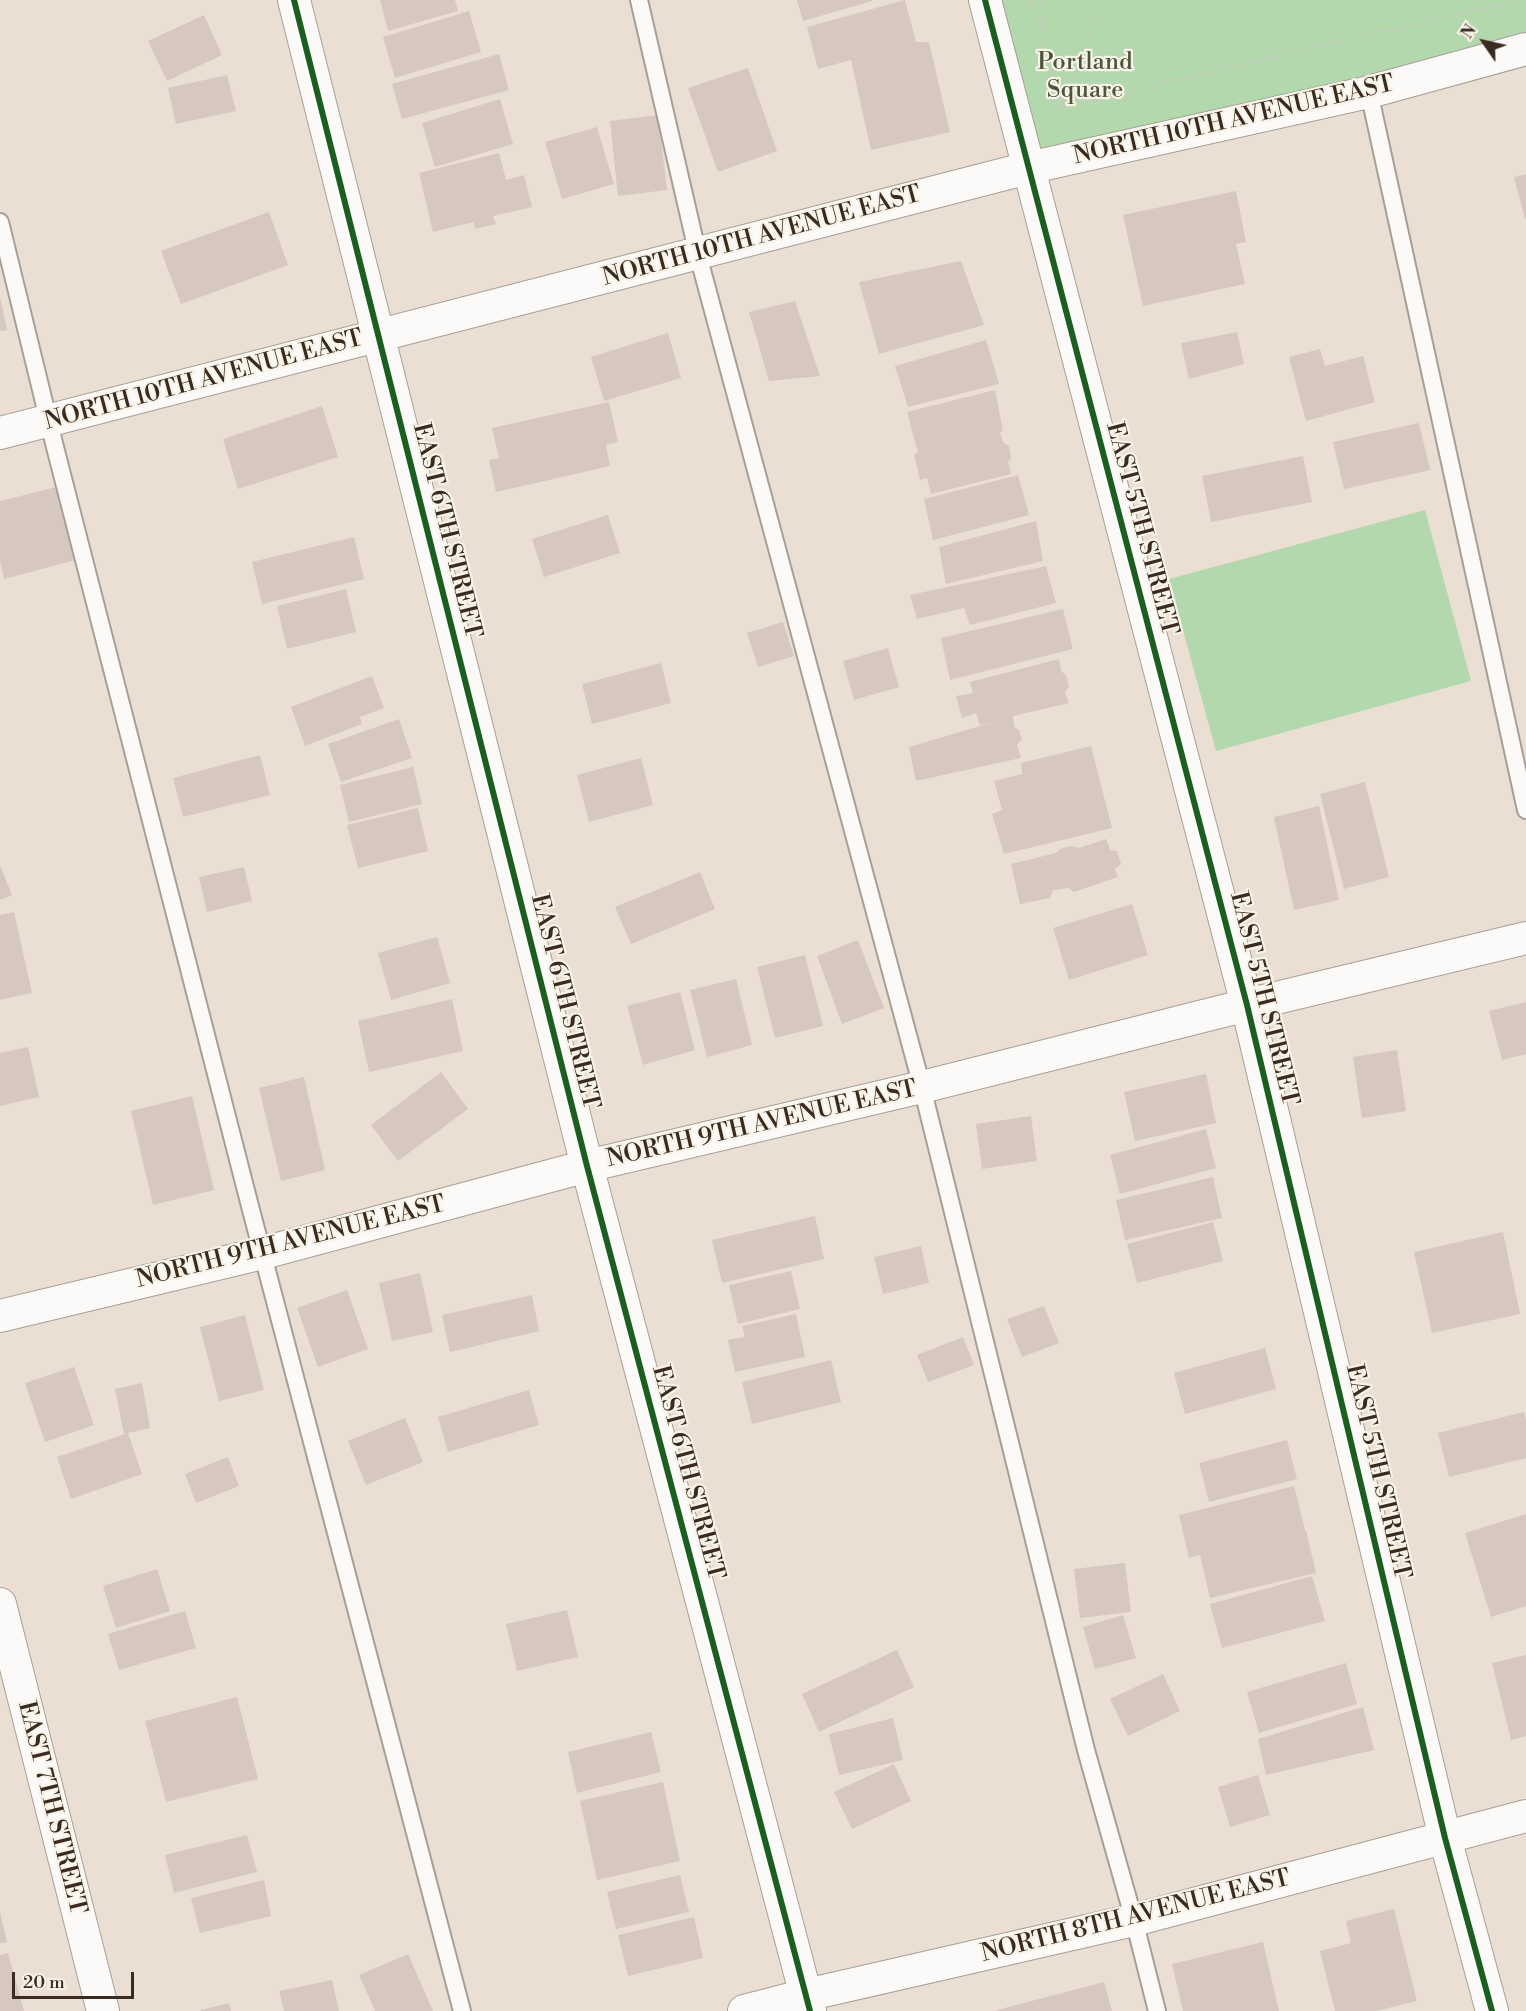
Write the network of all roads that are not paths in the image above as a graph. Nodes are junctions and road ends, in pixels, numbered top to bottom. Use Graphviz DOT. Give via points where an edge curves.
graph roads {
  1 [pos="294,0"];
  2 [pos="639,0"];
  3 [pos="985,0"];
  4 [pos="1526,49"];
  5 [pos="1369,92"];
  6 [pos="1028,168"];
  7 [pos="0,222"];
  8 [pos="698,255"];
  9 [pos="378,336"];
  10 [pos="49,422"];
  11 [pos="0,433"];
  12 [pos="1526,810"];
  13 [pos="1526,938"];
  14 [pos="1247,1005"];
  15 [pos="922,1087"];
  16 [pos="587,1166"];
  17 [pos="263,1253"];
  18 [pos="0,1316"];
  19 [pos="0,1604"];
  20 [pos="1526,1816"];
  21 [pos="1445,1838"];
  22 [pos="1134,1920"];
  23 [pos="808,2003"];
  24 [pos="103,2011"];
  25 [pos="462,2011"];
  26 [pos="744,2011"];
  27 [pos="1157,2011"];
  28 [pos="1492,2011"];
  1 -- 9 [label="street, EAST 6TH STREET"];
  2 -- 8 [label="lane"];
  3 -- 6 [label="street, EAST 5TH STREET"];
  4 -- 5 [label="street, NORTH 10TH AVENUE EAST"];
  5 -- 6 [label="street, NORTH 10TH AVENUE EAST"];
  5 -- 12 [label="lane"];
  6 -- 8 [label="street, NORTH 10TH AVENUE EAST"];
  6 -- 14 [label="street, EAST 5TH STREET"];
  7 -- 10 [label="lane"];
  8 -- 9 [label="street, NORTH 10TH AVENUE EAST"];
  8 -- 15 [label="lane"];
  9 -- 10 [label="street, NORTH 10TH AVENUE EAST"];
  9 -- 16 [label="street, EAST 6TH STREET"];
  10 -- 11 [label="street, NORTH 10TH AVENUE EAST"];
  10 -- 17 [label="lane"];
  13 -- 14 [label="street, NORTH 9TH AVENUE EAST"];
  14 -- 15 [label="street, NORTH 9TH AVENUE EAST"];
  14 -- 21 [label="street, EAST 5TH STREET"];
  15 -- 16 [label="street, NORTH 9TH AVENUE EAST"];
  15 -- 22 [label="lane" via="1086,1750"];
  16 -- 17 [label="street, NORTH 9TH AVENUE EAST"];
  16 -- 23 [label="street, EAST 6TH STREET"];
  17 -- 18 [label="street, NORTH 9TH AVENUE EAST"];
  17 -- 25 [label="lane"];
  19 -- 24 [label="street, EAST 7TH STREET"];
  20 -- 21 [label="street, NORTH 8TH AVENUE EAST"];
  21 -- 22 [label="street, NORTH 8TH AVENUE EAST"];
  21 -- 28 [label="street, EAST 5TH STREET"];
  22 -- 23 [label="street, NORTH 8TH AVENUE EAST"];
  22 -- 27 [label="lane"];
  23 -- 26 [label="street, NORTH 8TH AVENUE EAST"];
}
